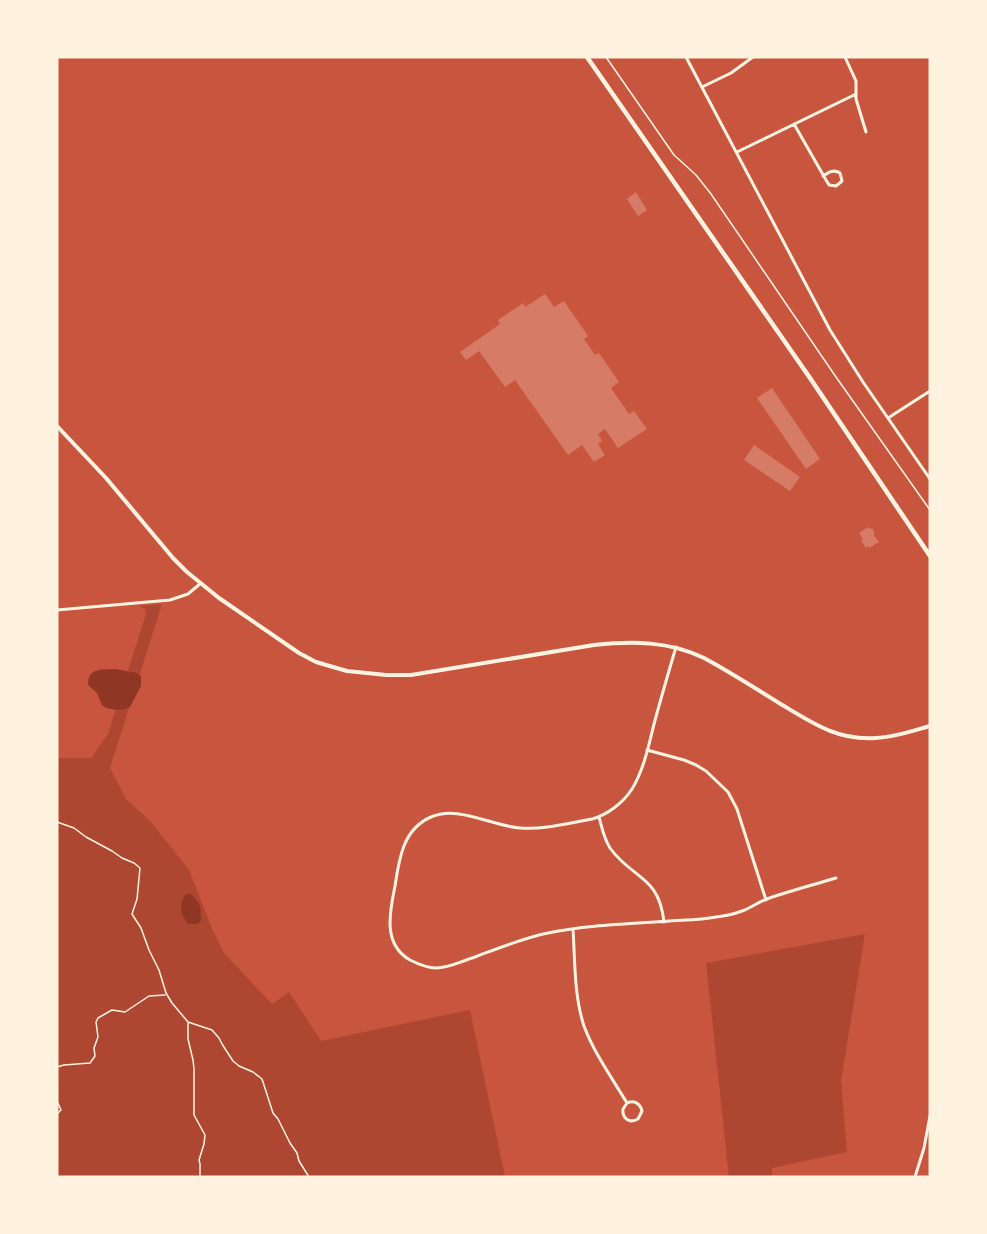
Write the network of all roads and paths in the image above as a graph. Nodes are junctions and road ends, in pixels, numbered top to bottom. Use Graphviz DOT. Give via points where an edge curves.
graph roads {
  1 [pos="587,57"];
  2 [pos="606,57"];
  3 [pos="686,57"];
  4 [pos="753,57"];
  5 [pos="845,57"];
  6 [pos="702,87"];
  7 [pos="856,94"];
  8 [pos="794,124"];
  9 [pos="866,132"];
  10 [pos="736,152"];
  11 [pos="823,176"];
  12 [pos="930,391"];
  13 [pos="888,418"];
  14 [pos="57,426"];
  15 [pos="930,479"];
  16 [pos="930,510"];
  17 [pos="930,556"];
  18 [pos="201,583"];
  19 [pos="57,610"];
  20 [pos="676,647"];
  21 [pos="930,726"];
  22 [pos="647,750"];
  23 [pos="599,817"];
  24 [pos="58,823"];
  25 [pos="836,878"];
  26 [pos="766,900"];
  27 [pos="664,922"];
  28 [pos="573,929"];
  29 [pos="167,995"];
  30 [pos="188,1022"];
  31 [pos="57,1067"];
  32 [pos="57,1101"];
  33 [pos="627,1103"];
  34 [pos="57,1114"];
  35 [pos="930,1116"];
  36 [pos="200,1177"];
  37 [pos="309,1177"];
  38 [pos="915,1177"];
  1 -- 17 [label="main road"];
  2 -- 16 [label="path" via="674,155 704,184"];
  3 -- 6 [label="street"];
  4 -- 6 [label="street"];
  5 -- 7 [label="street" via="855,76"];
  6 -- 10 [label="street"];
  7 -- 8 [label="street"];
  7 -- 9 [label="street"];
  8 -- 10 [label="street"];
  8 -- 11 [label="street"];
  10 -- 13 [label="street" via="830,330"];
  11 -- 11 [label="street" via="831,186 842,181 836,171"];
  12 -- 13 [label="street"];
  13 -- 15 [label="street"];
  14 -- 18 [label="street" via="173,558"];
  18 -- 19 [label="street" via="188,594 170,600"];
  18 -- 20 [label="street" via="299,653 347,670 411,675 605,644 642,642"];
  20 -- 21 [label="street" via="712,662 828,731 875,738"];
  20 -- 22 [label="street"];
  22 -- 23 [label="street" via="631,791"];
  22 -- 26 [label="street" via="696,765 728,792"];
  23 -- 27 [label="street" via="612,851 657,896"];
  23 -- 28 [label="street" via="522,829 452,813 433,816 412,831 399,861 390,912 392,938 398,949 417,964 449,966 531,937"];
  24 -- 29 [label="path" via="74,828 140,868 132,914"];
  25 -- 26 [label="street"];
  26 -- 27 [label="street" via="730,915"];
  27 -- 28 [label="street"];
  28 -- 33 [label="street" via="584,1025"];
  29 -- 30 [label="path"];
  29 -- 31 [label="path" via="152,995 125,1012 112,1010 102,1014 96,1022 95,1058 90,1063"];
  30 -- 36 [label="path" via="194,1115 205,1135 199,1160"];
  30 -- 37 [label="path" via="212,1030 233,1061 262,1079 273,1113"];
  32 -- 34 [label="path" via="61,1110"];
  33 -- 33 [label="street" via="624,1117 638,1119 642,1111 639,1105"];
  35 -- 38 [label="street"];
}
